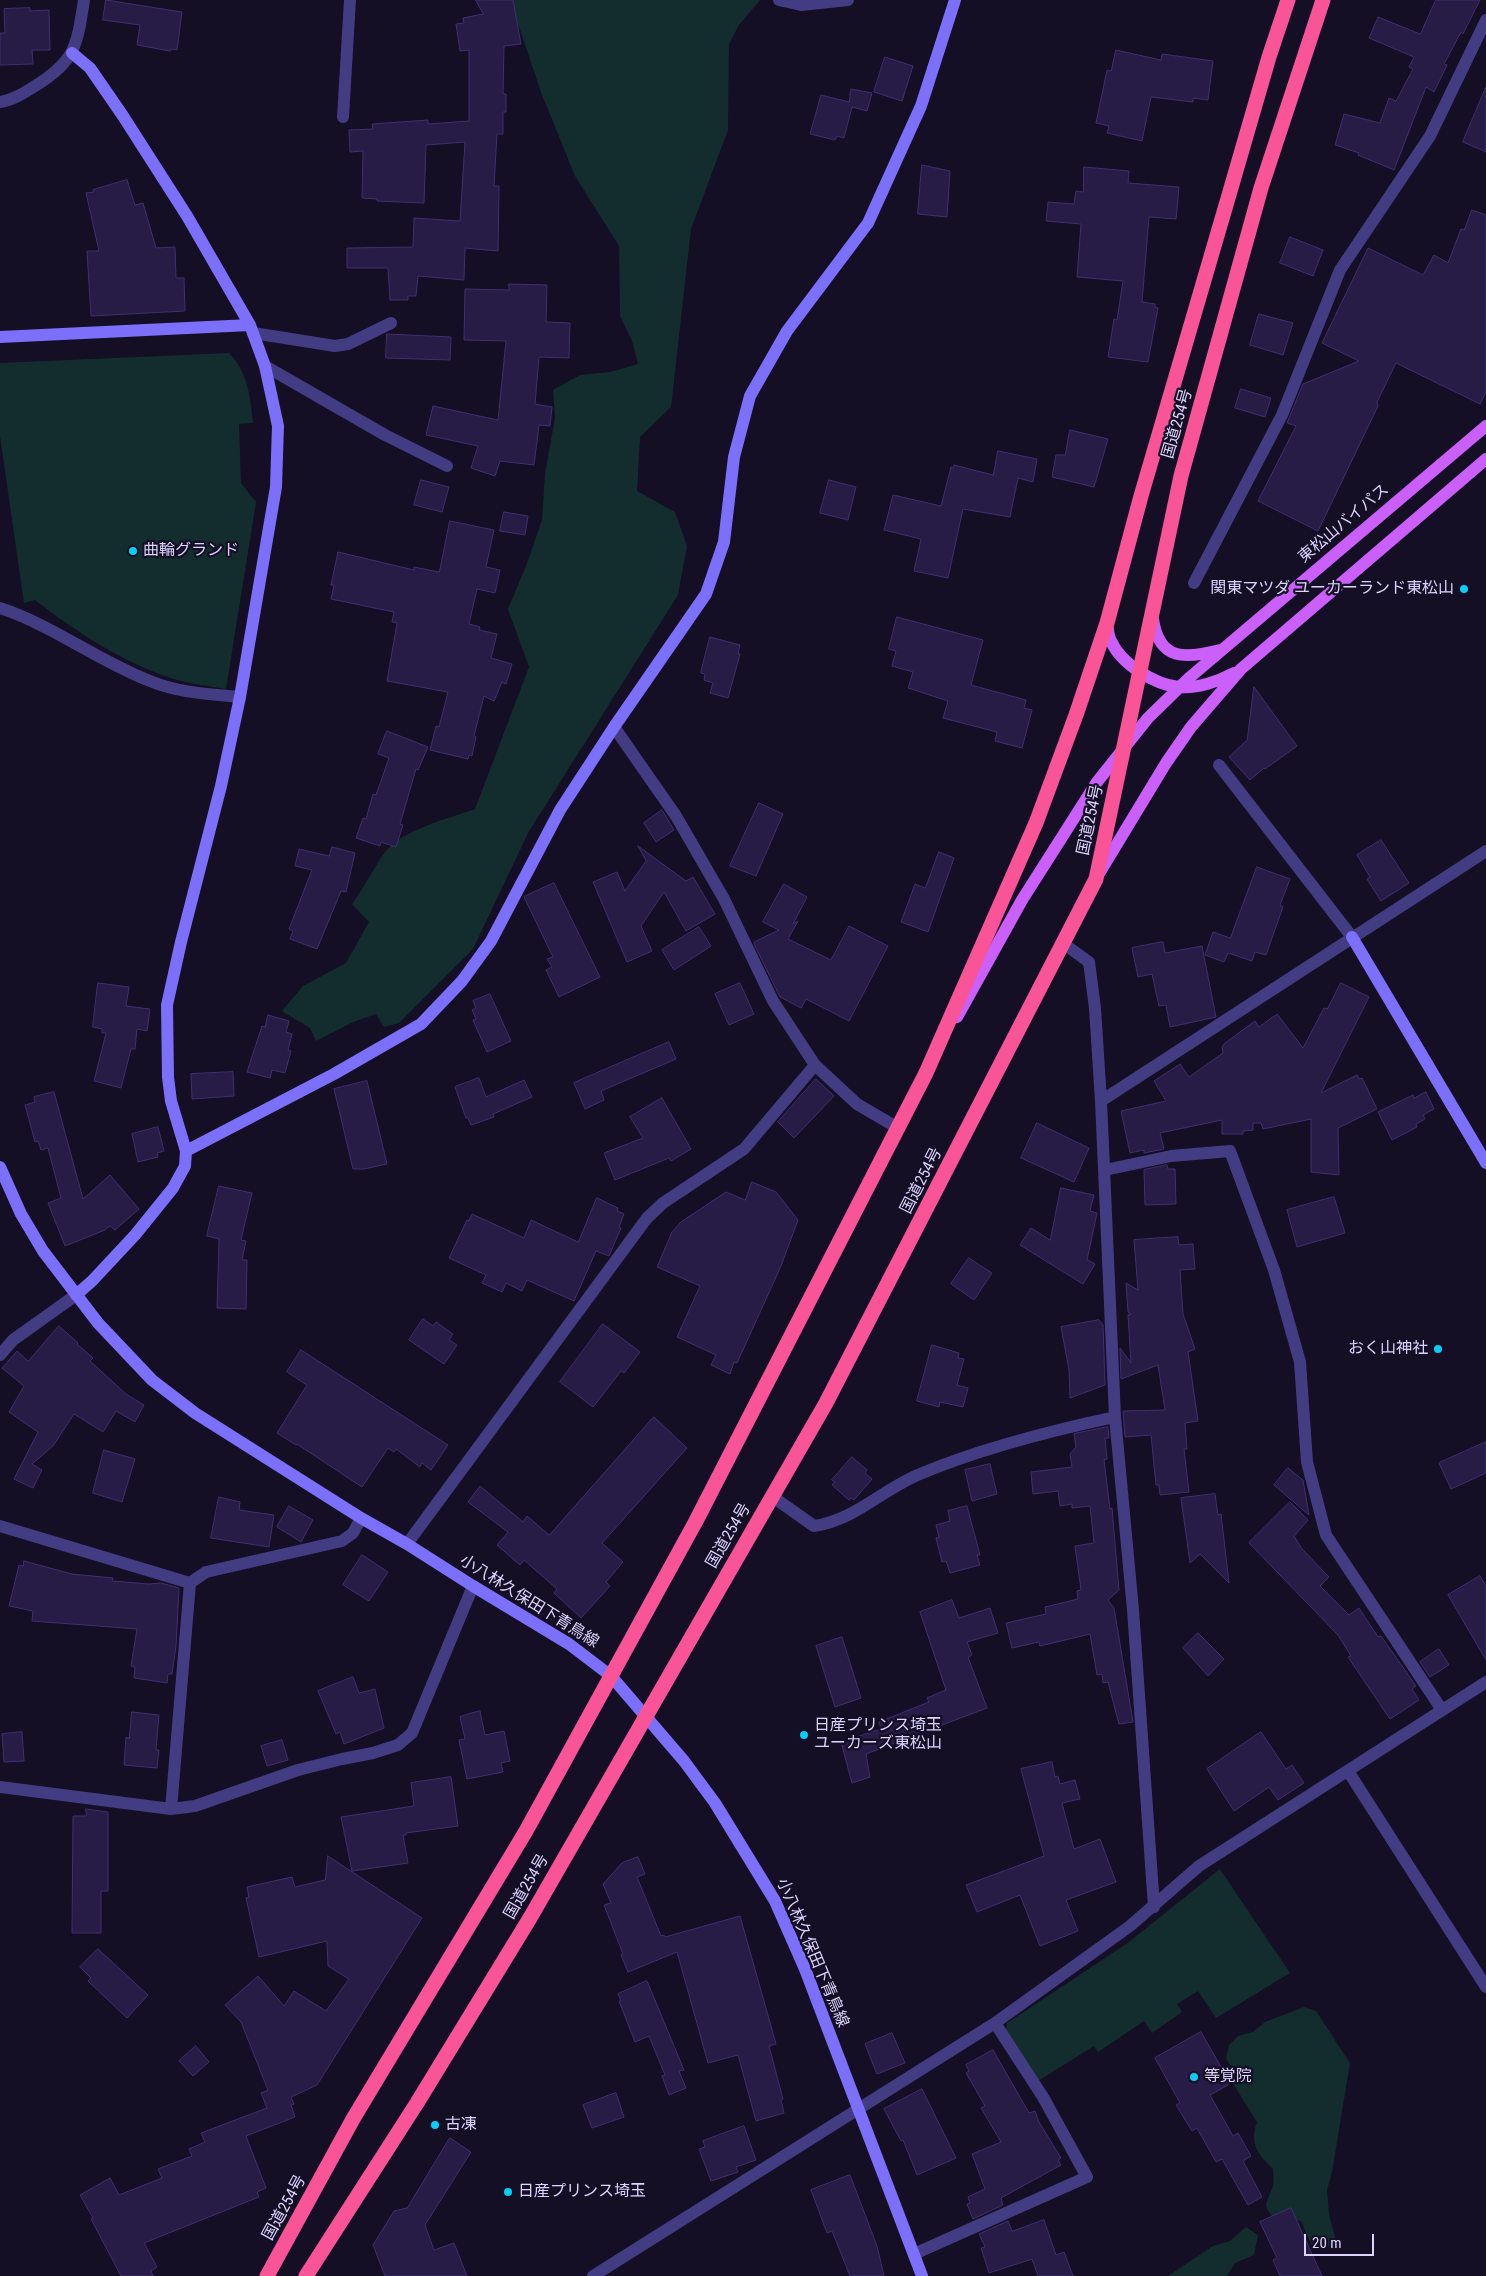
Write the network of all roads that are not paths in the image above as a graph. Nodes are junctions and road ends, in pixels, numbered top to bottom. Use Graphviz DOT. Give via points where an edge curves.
graph roads {
  1 [pos="84,0"];
  2 [pos="350,0"];
  3 [pos="779,0"];
  4 [pos="848,0"];
  5 [pos="956,0"];
  6 [pos="1288,0"];
  7 [pos="1323,0"];
  8 [pos="1486,20"];
  9 [pos="72,53"];
  10 [pos="0,102"];
  11 [pos="343,117"];
  12 [pos="392,322"];
  13 [pos="251,329"];
  14 [pos="0,337"];
  15 [pos="265,366"];
  16 [pos="1486,426"];
  17 [pos="1486,459"];
  18 [pos="447,466"];
  19 [pos="1194,583"];
  20 [pos="0,608"];
  21 [pos="1152,611"];
  22 [pos="1107,622"];
  23 [pos="1224,649"];
  24 [pos="1241,669"];
  25 [pos="1138,672"];
  26 [pos="1179,688"];
  27 [pos="240,696"];
  28 [pos="614,727"];
  29 [pos="1125,744"];
  30 [pos="1219,765"];
  31 [pos="1486,852"];
  32 [pos="1096,879"];
  33 [pos="1352,937"];
  34 [pos="1064,944"];
  35 [pos="815,1065"];
  36 [pos="926,1073"];
  37 [pos="1102,1101"];
  38 [pos="898,1128"];
  39 [pos="186,1151"];
  40 [pos="1486,1163"];
  41 [pos="0,1167"];
  42 [pos="1105,1170"];
  43 [pos="76,1295"];
  44 [pos="0,1355"];
  45 [pos="1115,1417"];
  46 [pos="772,1497"];
  47 [pos="362,1518"];
  48 [pos="0,1526"];
  49 [pos="407,1544"];
  50 [pos="190,1583"];
  51 [pos="473,1586"];
  52 [pos="611,1676"];
  53 [pos="1486,1682"];
  54 [pos="1442,1710"];
  55 [pos="645,1715"];
  56 [pos="1348,1771"];
  57 [pos="0,1787"];
  58 [pos="171,1809"];
  59 [pos="1154,1907"];
  60 [pos="1486,1987"];
  61 [pos="995,2023"];
  62 [pos="856,2108"];
  63 [pos="914,2254"];
  64 [pos="267,2276"];
  65 [pos="306,2276"];
  66 [pos="593,2276"];
  67 [pos="922,2276"];
  1 -- 9 [label="street" via="80,30"];
  2 -- 11 [label="street"];
  3 -- 4 [label="street" via="801,5"];
  5 -- 28 [label="street" via="921,106 868,224 787,331 750,396 734,457 724,542 706,594"];
  6 -- 22 [label="highway, 国道254号" via="1252,113"];
  7 -- 21 [label="highway, 国道254号" via="1261,188 1181,476"];
  8 -- 19 [label="street" via="1430,136 1340,270 1282,415"];
  9 -- 10 [label="street" via="62,68 22,94"];
  9 -- 13 [label="street" via="90,68 123,116 187,216"];
  12 -- 13 [label="street" via="348,344 335,346"];
  13 -- 14 [label="street"];
  13 -- 15 [label="street"];
  15 -- 18 [label="street" via="377,431"];
  15 -- 27 [label="street" via="278,426 276,487"];
  16 -- 23 [label="main road, 東松山バイパス"];
  17 -- 24 [label="main road"];
  20 -- 27 [label="street" via="152,682 185,692"];
  21 -- 23 [label="main road" via="1155,636 1167,649 1183,656 1199,656"];
  21 -- 25 [label="highway, 国道254号"];
  22 -- 25 [label="main road" via="1110,640 1122,658"];
  22 -- 36 [label="highway, 国道254号" via="1036,823"];
  23 -- 26 [label="main road, 東松山バイパス"];
  24 -- 26 [label="main road" via="1215,682"];
  24 -- 32 [label="main road" via="1191,727 1166,763"];
  25 -- 26 [label="main road"];
  25 -- 29 [label="highway, 国道254号"];
  26 -- 29 [label="main road, 東松山バイパス"];
  27 -- 39 [label="street" via="167,1005 168,1077 171,1100"];
  28 -- 35 [label="street" via="676,816 724,898 773,1001"];
  28 -- 39 [label="street" via="560,810 491,941 462,981 421,1024 334,1074"];
  29 -- 32 [label="highway, 国道254号"];
  29 -- 36 [label="main road, 東松山バイパス" via="1022,900"];
  30 -- 33 [label="street"];
  31 -- 33 [label="street"];
  32 -- 34 [label="highway, 国道254号"];
  33 -- 37 [label="street"];
  33 -- 40 [label="street"];
  34 -- 37 [label="street" via="1089,962"];
  34 -- 46 [label="highway, 国道254号" via="873,1316"];
  35 -- 38 [label="street" via="857,1104"];
  35 -- 49 [label="street" via="744,1149 663,1203 647,1218"];
  36 -- 38 [label="highway, 国道254号"];
  37 -- 42 [label="street"];
  38 -- 52 [label="highway, 国道254号" via="696,1521"];
  39 -- 43 [label="street" via="185,1166 173,1188 135,1235"];
  41 -- 43 [label="street, 小八林久保田下青鳥線" via="21,1214"];
  42 -- 45 [label="street"];
  42 -- 54 [label="street" via="1171,1156 1230,1151 1274,1270 1300,1362 1307,1462 1326,1535"];
  43 -- 44 [label="street" via="13,1340"];
  43 -- 47 [label="street, 小八林久保田下青鳥線" via="152,1380 195,1413"];
  45 -- 46 [label="street" via="1056,1430 918,1474 830,1524 814,1526"];
  45 -- 59 [label="street" via="1134,1610"];
  46 -- 55 [label="highway, 国道254号"];
  47 -- 49 [label="street, 小八林久保田下青鳥線"];
  47 -- 50 [label="street" via="353,1533 342,1541 206,1572"];
  48 -- 50 [label="street"];
  49 -- 51 [label="street, 小八林久保田下青鳥線"];
  50 -- 58 [label="street"];
  51 -- 52 [label="street, 小八林久保田下青鳥線" via="569,1644"];
  51 -- 58 [label="street" via="412,1732 398,1745 298,1770 195,1806"];
  52 -- 55 [label="street, 小八林久保田下青鳥線"];
  52 -- 64 [label="highway, 国道254号" via="526,1831 353,2119"];
  53 -- 54 [label="street"];
  54 -- 56 [label="street"];
  55 -- 62 [label="street, 小八林久保田下青鳥線" via="715,1803 775,1901 805,1969"];
  55 -- 65 [label="highway, 国道254号" via="525,1926"];
  56 -- 59 [label="street" via="1200,1866"];
  56 -- 60 [label="street"];
  57 -- 58 [label="street"];
  59 -- 61 [label="street"];
  61 -- 62 [label="street"];
  61 -- 63 [label="street" via="1043,2097 1086,2177"];
  62 -- 63 [label="street, 小八林久保田下青鳥線"];
  62 -- 66 [label="street"];
  63 -- 67 [label="street, 小八林久保田下青鳥線"];
}
